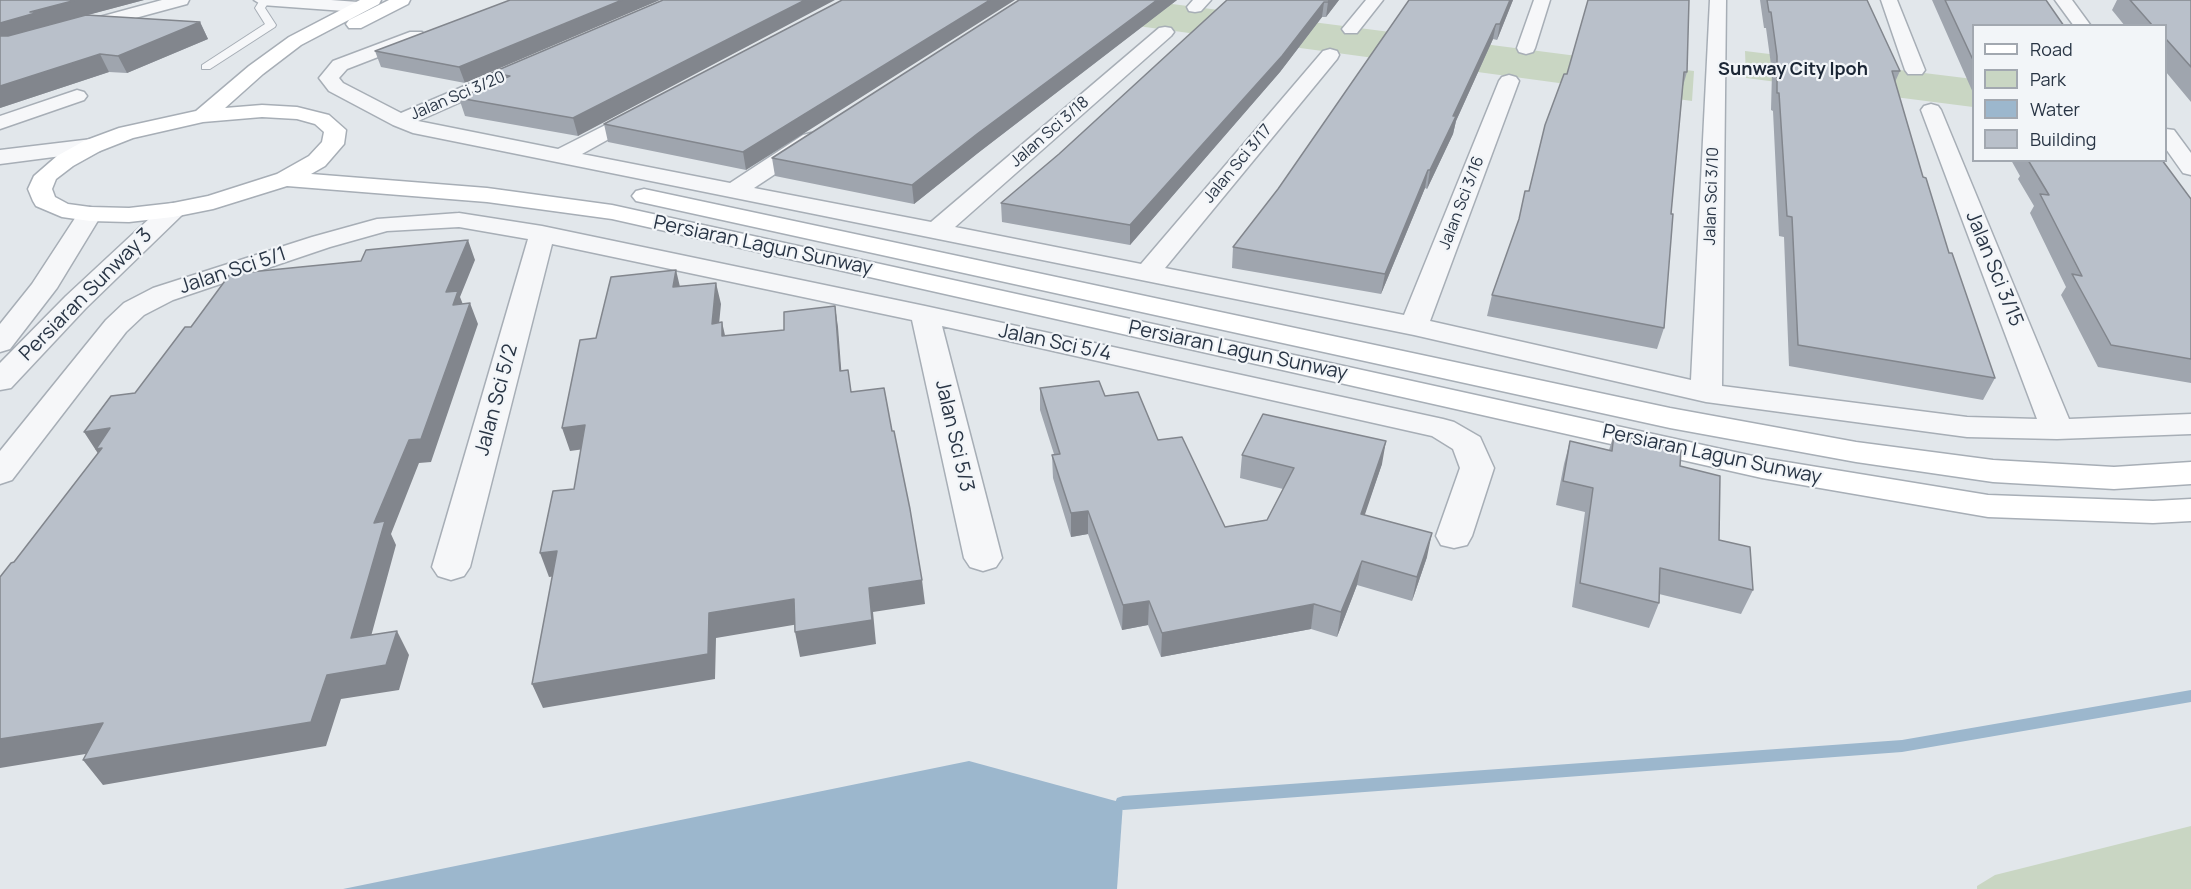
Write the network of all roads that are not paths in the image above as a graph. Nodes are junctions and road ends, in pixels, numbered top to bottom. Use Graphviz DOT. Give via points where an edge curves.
graph roads {
  1 [pos="181,0"];
  2 [pos="264,0"];
  3 [pos="402,0"];
  4 [pos="1375,0"];
  5 [pos="1542,0"];
  6 [pos="1718,0"];
  7 [pos="1889,0"];
  8 [pos="2063,0"];
  9 [pos="365,4"];
  10 [pos="2081,24"];
  11 [pos="1351,29"];
  12 [pos="429,31"];
  13 [pos="1165,32"];
  14 [pos="57,34"];
  15 [pos="1526,48"];
  16 [pos="315,51"];
  17 [pos="1330,55"];
  18 [pos="551,56"];
  19 [pos="206,67"];
  20 [pos="1915,70"];
  21 [pos="1509,81"];
  22 [pos="77,96"];
  23 [pos="664,101"];
  24 [pos="1931,110"];
  25 [pos="203,116"];
  26 [pos="400,121"];
  27 [pos="0,123"];
  28 [pos="831,127"];
  29 [pos="2167,136"];
  30 [pos="92,146"];
  31 [pos="560,156"];
  32 [pos="0,157"];
  33 [pos="317,161"];
  34 [pos="2191,168"];
  35 [pos="46,176"];
  36 [pos="23,177"];
  37 [pos="285,178"];
  38 [pos="732,191"];
  39 [pos="173,210"];
  40 [pos="90,214"];
  41 [pos="936,231"];
  42 [pos="542,234"];
  43 [pos="851,241"];
  44 [pos="828,260"];
  45 [pos="1147,273"];
  46 [pos="99,281"];
  47 [pos="43,288"];
  48 [pos="925,314"];
  49 [pos="1414,326"];
  50 [pos="0,343"];
  51 [pos="0,381"];
  52 [pos="1706,393"];
  53 [pos="2191,424"];
  54 [pos="2057,429"];
  55 [pos="0,473"];
  56 [pos="2191,473"];
  57 [pos="2191,510"];
  58 [pos="1454,536"];
  59 [pos="983,558"];
  60 [pos="451,567"];
  1 -- 14 [label="street"];
  2 -- 9 [label="street"];
  2 -- 19 [label="lane" via="260,8 271,25"];
  3 -- 16 [label="main road" via="341,31"];
  4 -- 11 [label="street"];
  5 -- 15 [label="street"];
  6 -- 52 [label="street, Jalan Sci 3/10"];
  7 -- 20 [label="street"];
  8 -- 10 [label="street"];
  9 -- 25 [label="main road, Persiaran Lagun Sunway" via="295,41"];
  12 -- 26 [label="street" via="340,66 329,78 336,87"];
  13 -- 41 [label="street, Jalan Sci 3/18"];
  17 -- 45 [label="street, Jalan Sci 3/17"];
  18 -- 26 [label="street, Jalan Sci 3/20"];
  21 -- 49 [label="street, Jalan Sci 3/16"];
  22 -- 27 [label="street"];
  23 -- 31 [label="street"];
  24 -- 54 [label="street, Jalan Sci 3/15"];
  25 -- 30 [label="main road, Persiaran Lagun Sunway" via="136,131"];
  25 -- 33 [label="main road, Persiaran Lagun Sunway" via="266,103 322,119 334,130 333,144"];
  26 -- 31 [label="street" via="413,127"];
  28 -- 38 [label="street"];
  29 -- 34 [label="street"];
  30 -- 32 [label="street"];
  30 -- 35 [label="main road, Persiaran Lagun Sunway"];
  31 -- 38 [label="street"];
  33 -- 37 [label="main road, Persiaran Lagun Sunway"];
  33 -- 43 [label="main road, Persiaran Lagun Sunway" via="636,195"];
  35 -- 36 [label="street"];
  35 -- 40 [label="main road, Persiaran Lagun Sunway" via="40,189 45,201 62,210"];
  37 -- 39 [label="main road, Persiaran Lagun Sunway" via="213,202"];
  37 -- 44 [label="main road, Persiaran Lagun Sunway" via="487,195 612,212"];
  38 -- 41 [label="street"];
  39 -- 40 [label="main road, Persiaran Lagun Sunway"];
  39 -- 46 [label="street, Persiaran Sunway 3"];
  40 -- 47 [label="street, Persiaran Sunway 3"];
  41 -- 45 [label="street"];
  42 -- 48 [label="street, Jalan Sci 5/4"];
  42 -- 55 [label="street, Jalan Sci 5/1" via="459,220 386,224 163,294 134,309 116,326"];
  42 -- 60 [label="street, Jalan Sci 5/2"];
  43 -- 44 [label="main road"];
  43 -- 56 [label="main road, Persiaran Lagun Sunway" via="1670,418 1856,452 1993,471 2114,478"];
  44 -- 57 [label="main road, Persiaran Lagun Sunway" via="1762,468 1988,506"];
  45 -- 49 [label="street"];
  46 -- 47 [label="street"];
  46 -- 51 [label="street, Persiaran Sunway 3"];
  47 -- 50 [label="street, Persiaran Sunway 3"];
  48 -- 58 [label="street, Jalan Sci 5/4" via="1443,429 1468,444 1477,468"];
  48 -- 59 [label="street, Jalan Sci 5/3"];
  49 -- 52 [label="street"];
  52 -- 54 [label="street" via="1967,427"];
  53 -- 54 [label="street"];
}
